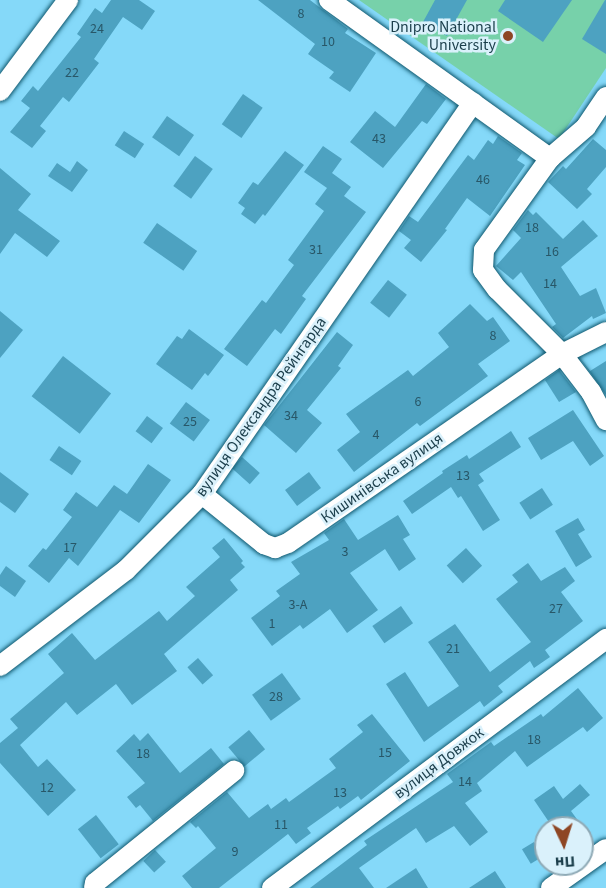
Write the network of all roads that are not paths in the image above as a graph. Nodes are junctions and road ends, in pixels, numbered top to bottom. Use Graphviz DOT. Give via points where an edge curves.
graph roads {
  1 [pos="68,0"];
  2 [pos="329,0"];
  3 [pos="0,91"];
  4 [pos="606,97"];
  5 [pos="473,103"];
  6 [pos="550,158"];
  7 [pos="606,332"];
  8 [pos="562,354"];
  9 [pos="606,420"];
  10 [pos="202,495"];
  11 [pos="606,639"];
  12 [pos="0,666"];
  13 [pos="234,771"];
  14 [pos="606,849"];
  15 [pos="94,888"];
  16 [pos="272,888"];
  17 [pos="551,888"];
  1 -- 3 [label="street"];
  2 -- 5 [label="street"];
  4 -- 6 [label="street" via="586,127"];
  5 -- 6 [label="street"];
  5 -- 10 [label="street, вулиця Олександра Рейнгарда"];
  6 -- 8 [label="street" via="484,250 483,270"];
  7 -- 8 [label="street, Кишинівська вулиця"];
  8 -- 9 [label="street" via="591,392"];
  8 -- 10 [label="street, Кишинівська вулиця" via="276,548 264,544"];
  10 -- 12 [label="street, вулиця Олександра Рейнгарда" via="126,570"];
  11 -- 16 [label="street, вулиця Довжок"];
  13 -- 15 [label="street" via="95,883"];
  14 -- 17 [label="street"];
}
